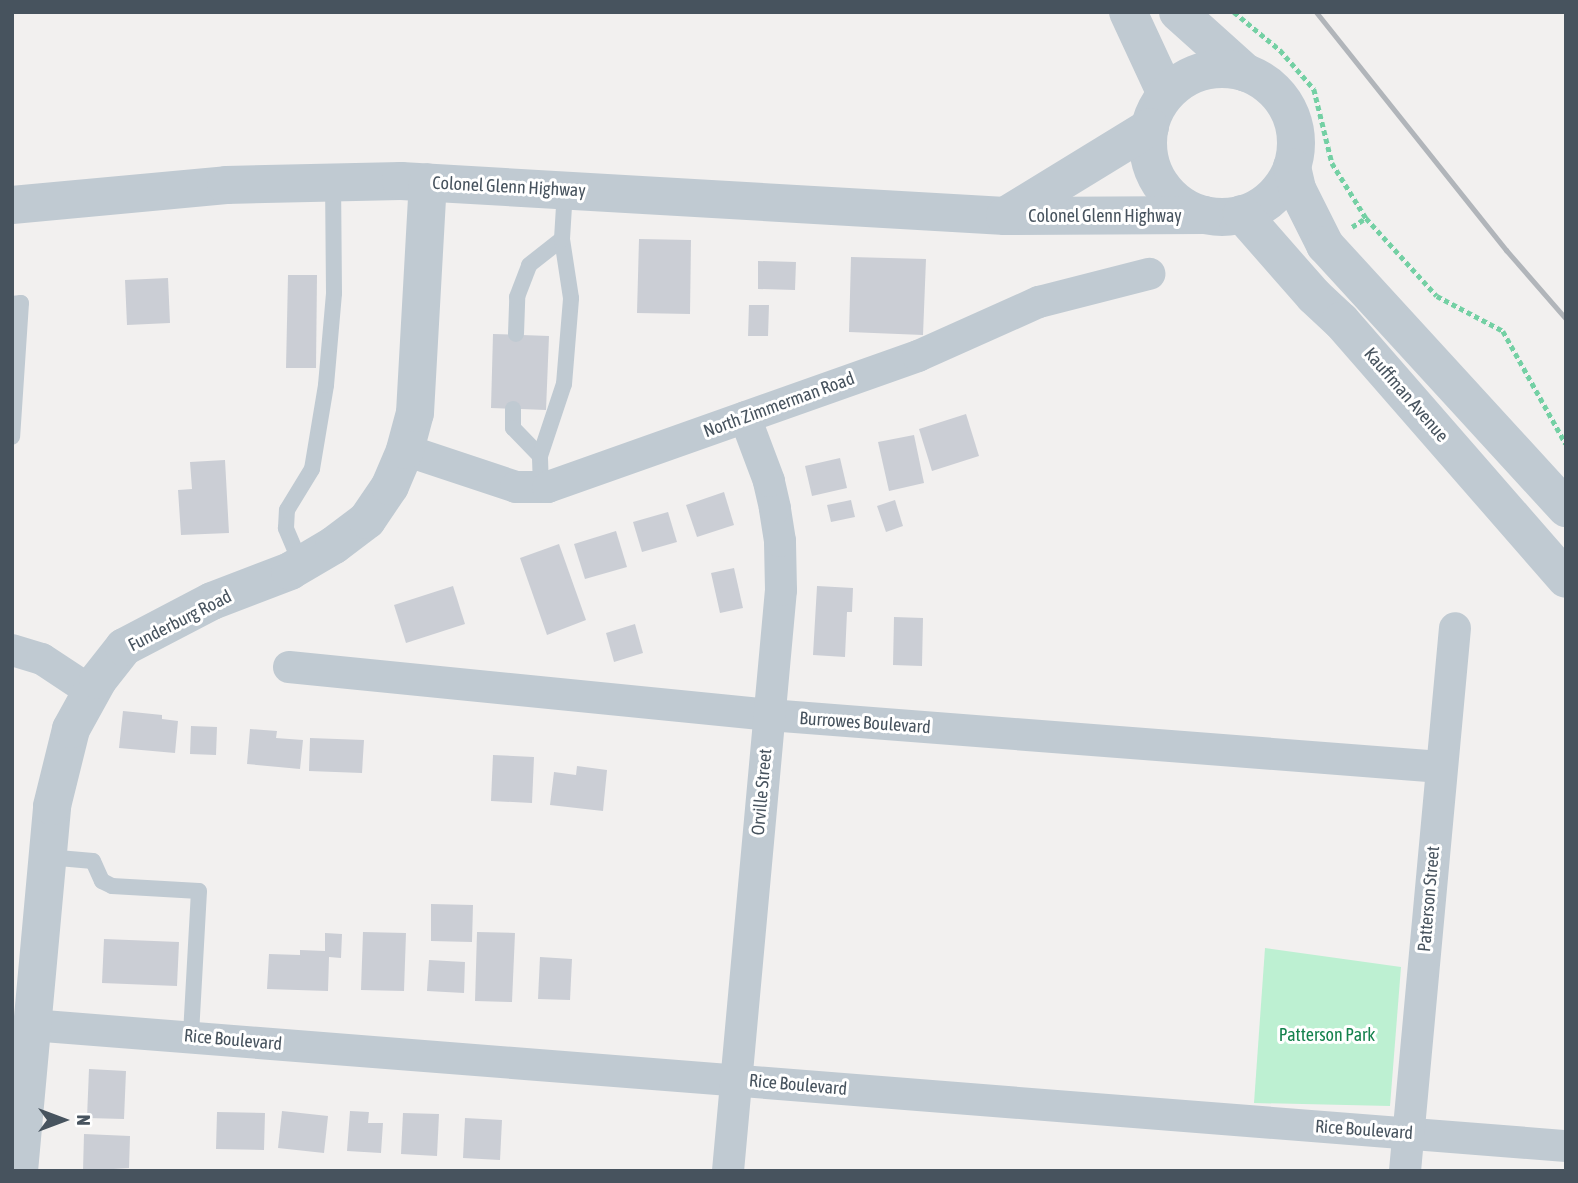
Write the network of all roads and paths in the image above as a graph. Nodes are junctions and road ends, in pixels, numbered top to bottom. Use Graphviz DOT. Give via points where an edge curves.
graph roads {
  1 [pos="1128,12"];
  2 [pos="1178,12"];
  3 [pos="1234,12"];
  4 [pos="1246,73"];
  5 [pos="1167,94"];
  6 [pos="1150,127"];
  7 [pos="1292,167"];
  8 [pos="428,182"];
  9 [pos="334,183"];
  10 [pos="565,190"];
  11 [pos="12,205"];
  12 [pos="1242,214"];
  13 [pos="1205,215"];
  14 [pos="1005,216"];
  15 [pos="562,239"];
  16 [pos="1149,274"];
  17 [pos="12,304"];
  18 [pos="516,334"];
  19 [pos="513,409"];
  20 [pos="745,417"];
  21 [pos="12,437"];
  22 [pos="1566,444"];
  23 [pos="405,450"];
  24 [pos="540,456"];
  25 [pos="541,486"];
  26 [pos="1566,508"];
  27 [pos="301,564"];
  28 [pos="1566,579"];
  29 [pos="1455,628"];
  30 [pos="12,650"];
  31 [pos="289,667"];
  32 [pos="92,692"];
  33 [pos="769,715"];
  34 [pos="1441,767"];
  35 [pos="47,857"];
  36 [pos="31,1025"];
  37 [pos="191,1036"];
  38 [pos="736,1080"];
  39 [pos="1409,1134"];
  40 [pos="1566,1146"];
  41 [pos="19,1171"];
  42 [pos="728,1171"];
  43 [pos="1405,1171"];
  1 -- 5 [label="street"];
  2 -- 4 [label="street"];
  3 -- 22 [label="path" via="1280,50 1314,89 1332,163 1366,218 1437,296 1503,331"];
  4 -- 5 [label="street" via="1229,69 1196,74"];
  4 -- 7 [label="street" via="1274,90 1288,111 1295,134"];
  5 -- 6 [label="street"];
  6 -- 13 [label="street" via="1148,146 1159,183 1187,208"];
  6 -- 14 [label="street, Colonel Glenn Highway"];
  7 -- 12 [label="street" via="1275,195"];
  7 -- 26 [label="street" via="1297,189 1325,245"];
  8 -- 9 [label="street, Colonel Glenn Highway"];
  8 -- 10 [label="street, Colonel Glenn Highway"];
  8 -- 23 [label="street, Funderburg Road" via="415,414"];
  9 -- 11 [label="street, Colonel Glenn Highway" via="226,185"];
  9 -- 27 [label="lane" via="334,293 326,385 312,469 287,510 286,528"];
  10 -- 14 [label="street, Colonel Glenn Highway"];
  10 -- 15 [label="lane"];
  12 -- 13 [label="street"];
  12 -- 28 [label="street, Kauffman Avenue"];
  13 -- 14 [label="street, Colonel Glenn Highway"];
  15 -- 18 [label="lane" via="529,265 517,297"];
  15 -- 24 [label="lane" via="571,298 564,384"];
  16 -- 20 [label="street, North Zimmerman Road" via="1039,302 918,356"];
  17 -- 21 [label="lane" via="21,303"];
  19 -- 24 [label="lane" via="513,428"];
  20 -- 25 [label="street, North Zimmerman Road"];
  20 -- 33 [label="street, Orville Street" via="769,481 780,541 781,590"];
  23 -- 25 [label="street, North Zimmerman Road" via="516,487"];
  23 -- 27 [label="street, Funderburg Road" via="390,486 367,520"];
  24 -- 25 [label="lane"];
  27 -- 32 [label="street, Funderburg Road" via="212,601 124,647"];
  29 -- 34 [label="street, Patterson Street"];
  30 -- 32 [label="street" via="42,659"];
  31 -- 33 [label="street, Burrowes Boulevard"];
  32 -- 35 [label="street, Funderburg Road" via="71,729 52,806"];
  33 -- 34 [label="street, Burrowes Boulevard"];
  33 -- 38 [label="street, Orville Street"];
  34 -- 39 [label="street, Patterson Street"];
  35 -- 36 [label="street, Funderburg Road"];
  35 -- 37 [label="lane" via="93,861 102,881 112,886 200,891"];
  36 -- 37 [label="street, Rice Boulevard"];
  36 -- 41 [label="street, Funderburg Road"];
  37 -- 38 [label="street, Rice Boulevard"];
  38 -- 39 [label="street, Rice Boulevard"];
  38 -- 42 [label="street, Orville Street"];
  39 -- 40 [label="street, Rice Boulevard"];
  39 -- 43 [label="street, Patterson Street"];
}
